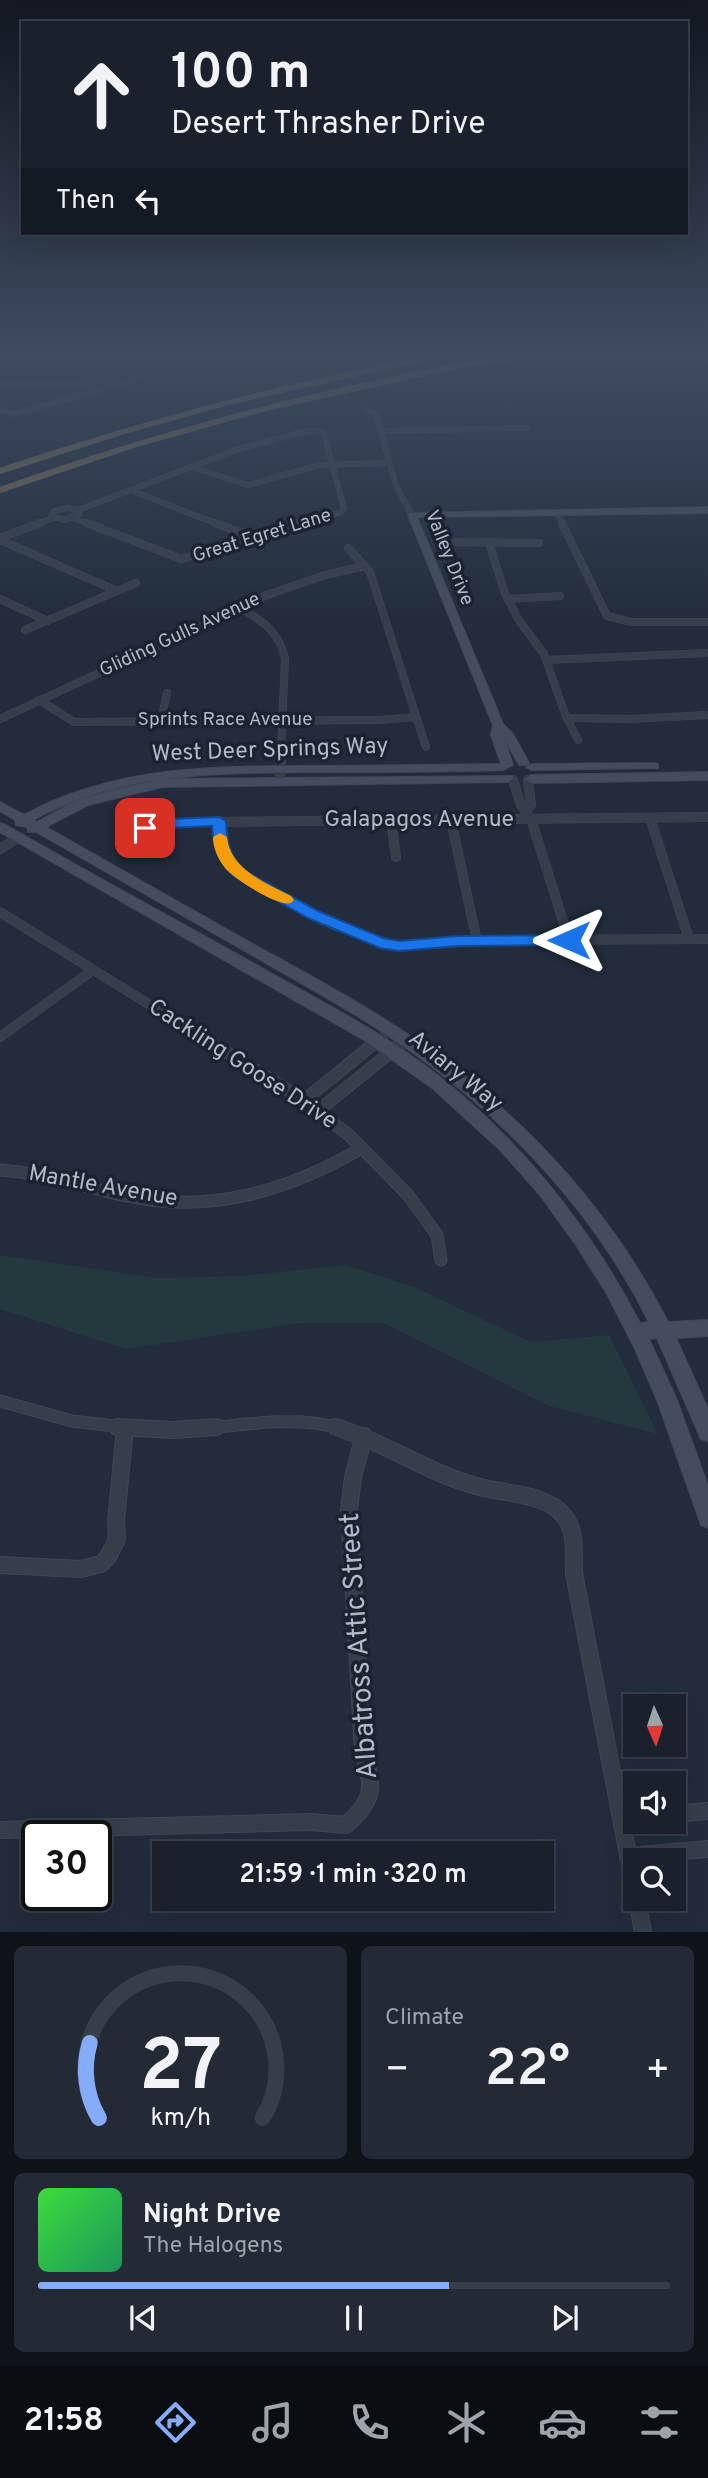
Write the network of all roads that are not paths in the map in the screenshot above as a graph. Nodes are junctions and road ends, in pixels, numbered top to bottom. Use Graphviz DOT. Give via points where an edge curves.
graph roads {
  1 [pos="87,442"];
  2 [pos="139,442"];
  3 [pos="268,442"];
  4 [pos="328,442"];
  5 [pos="384,442"];
  6 [pos="389,463"];
  7 [pos="333,465"];
  8 [pos="192,466"];
  9 [pos="0,471"];
  10 [pos="0,490"];
  11 [pos="132,491"];
  12 [pos="78,510"];
  13 [pos="708,510"];
  14 [pos="557,512"];
  15 [pos="412,515"];
  16 [pos="53,518"];
  17 [pos="74,518"];
  18 [pos="251,537"];
  19 [pos="0,539"];
  20 [pos="456,542"];
  21 [pos="489,542"];
  22 [pos="539,543"];
  23 [pos="348,548"];
  24 [pos="365,566"];
  25 [pos="136,583"];
  26 [pos="117,591"];
  27 [pos="560,596"];
  28 [pos="0,599"];
  29 [pos="508,599"];
  30 [pos="239,607"];
  31 [pos="48,621"];
  32 [pos="708,622"];
  33 [pos="25,630"];
  34 [pos="708,653"];
  35 [pos="546,660"];
  36 [pos="167,693"];
  37 [pos="39,701"];
  38 [pos="708,715"];
  39 [pos="416,717"];
  40 [pos="567,718"];
  41 [pos="0,719"];
  42 [pos="281,720"];
  43 [pos="161,721"];
  44 [pos="498,725"];
  45 [pos="578,740"];
  46 [pos="426,747"];
  47 [pos="708,766"];
  48 [pos="528,772"];
  49 [pos="508,773"];
  50 [pos="281,775"];
  51 [pos="708,776"];
  52 [pos="0,806"];
  53 [pos="528,815"];
  54 [pos="708,817"];
  55 [pos="650,818"];
  56 [pos="391,820"];
  57 [pos="452,820"];
  58 [pos="219,821"];
  59 [pos="30,823"];
  60 [pos="6,832"];
  61 [pos="133,835"];
  62 [pos="0,849"];
  63 [pos="396,857"];
  64 [pos="0,912"];
  65 [pos="689,939"];
  66 [pos="708,939"];
  67 [pos="569,940"];
  68 [pos="477,941"];
  69 [pos="93,970"];
  70 [pos="0,1038"];
  71 [pos="391,1041"];
  72 [pos="303,1101"];
  73 [pos="318,1111"];
  74 [pos="362,1148"];
  75 [pos="0,1170"];
  76 [pos="441,1260"];
  77 [pos="708,1328"];
  78 [pos="663,1329"];
  79 [pos="638,1331"];
  80 [pos="0,1401"];
  81 [pos="125,1428"];
  82 [pos="708,1432"];
  83 [pos="365,1436"];
  84 [pos="708,1518"];
  85 [pos="0,1565"];
  86 [pos="623,1794"];
  87 [pos="708,1811"];
  88 [pos="686,1813"];
  89 [pos="0,1830"];
  90 [pos="708,1849"];
  91 [pos="686,1851"];
  92 [pos="639,1911"];
  93 [pos="643,1932"];
  1 -- 9 [label="highway"];
  2 -- 10 [label="highway"];
  3 -- 8 [label="street"];
  4 -- 7 [label="street"];
  5 -- 6 [label="street, Valley Drive"];
  6 -- 7 [label="street"];
  6 -- 15 [label="street, Valley Drive"];
  7 -- 8 [label="street" via="248,485"];
  7 -- 18 [label="street, Great Egret Lane" via="342,511"];
  8 -- 11 [label="street"];
  11 -- 12 [label="street"];
  11 -- 18 [label="street"];
  12 -- 16 [label="street" via="57,510"];
  12 -- 17 [label="street"];
  13 -- 14 [label="main road"];
  14 -- 15 [label="main road"];
  14 -- 32 [label="street" via="604,612 615,619 643,622"];
  15 -- 44 [label="main road, Valley Drive"];
  16 -- 17 [label="street"];
  16 -- 19 [label="street"];
  17 -- 18 [label="street, Great Egret Lane" via="181,559"];
  19 -- 26 [label="street"];
  20 -- 21 [label="street"];
  21 -- 22 [label="street"];
  21 -- 29 [label="street"];
  23 -- 24 [label="street"];
  24 -- 30 [label="street, Gliding Gulls Avenue" via="308,580"];
  24 -- 39 [label="street"];
  25 -- 26 [label="street"];
  26 -- 31 [label="street"];
  27 -- 29 [label="street"];
  28 -- 31 [label="street"];
  29 -- 35 [label="street"];
  30 -- 37 [label="street, Gliding Gulls Avenue"];
  30 -- 42 [label="street" via="267,624 283,645"];
  31 -- 33 [label="street"];
  34 -- 35 [label="street"];
  35 -- 40 [label="street"];
  36 -- 43 [label="street"];
  37 -- 41 [label="street, Gliding Gulls Avenue"];
  37 -- 43 [label="street, Sprints Race Avenue" via="74,722"];
  38 -- 40 [label="street"];
  39 -- 42 [label="street, Sprints Race Avenue"];
  39 -- 46 [label="street"];
  40 -- 45 [label="street"];
  42 -- 43 [label="street, Sprints Race Avenue"];
  42 -- 50 [label="street"];
  44 -- 48 [label="main road, Valley Drive"];
  44 -- 49 [label="main road, Valley Drive"];
  47 -- 48 [label="main road"];
  48 -- 49 [label="main road"];
  48 -- 49 [label="main road"];
  48 -- 51 [label="main road"];
  48 -- 53 [label="street"];
  49 -- 50 [label="main road, West Deer Springs Way"];
  49 -- 53 [label="street"];
  50 -- 59 [label="main road, West Deer Springs Way" via="135,787"];
  52 -- 59 [label="main road, Aviary Way"];
  53 -- 55 [label="street, Galapagos Avenue"];
  53 -- 57 [label="street, Galapagos Avenue"];
  53 -- 67 [label="street"];
  54 -- 55 [label="street, Galapagos Avenue"];
  55 -- 65 [label="street"];
  56 -- 57 [label="street, Galapagos Avenue"];
  56 -- 58 [label="street, Galapagos Avenue"];
  56 -- 63 [label="street"];
  57 -- 68 [label="street"];
  58 -- 61 [label="street, Galapagos Avenue" via="153,825"];
  58 -- 68 [label="street" via="220,847 240,874 334,925 391,946"];
  59 -- 60 [label="main road, West Deer Springs Way"];
  59 -- 71 [label="main road, Aviary Way"];
  60 -- 62 [label="street"];
  60 -- 71 [label="main road, Aviary Way"];
  64 -- 69 [label="street, Cackling Goose Drive"];
  65 -- 66 [label="street"];
  65 -- 67 [label="street"];
  67 -- 68 [label="street"];
  69 -- 70 [label="street"];
  69 -- 72 [label="street, Cackling Goose Drive"];
  71 -- 72 [label="street"];
  71 -- 73 [label="street"];
  71 -- 78 [label="main road, Aviary Way" via="490,1104 551,1165 605,1234"];
  71 -- 79 [label="main road, Aviary Way" via="536,1178 581,1238"];
  72 -- 73 [label="street, Cackling Goose Drive"];
  73 -- 74 [label="street, Cackling Goose Drive"];
  74 -- 75 [label="street, Mantle Avenue" via="280,1190 206,1202 151,1200 71,1180"];
  74 -- 76 [label="street, Cackling Goose Drive" via="428,1220 437,1235"];
  77 -- 78 [label="main road"];
  78 -- 79 [label="main road"];
  78 -- 82 [label="main road, Aviary Way"];
  79 -- 84 [label="main road, Aviary Way" via="676,1419"];
  80 -- 81 [label="street" via="47,1416"];
  81 -- 83 [label="street" via="194,1429 279,1422 338,1427"];
  81 -- 85 [label="street" via="117,1539 108,1557 101,1564 81,1569"];
  83 -- 86 [label="street" via="469,1485 534,1499 565,1515"];
  83 -- 89 [label="street, Albatross Attic Street" via="349,1510 363,1752 372,1781 360,1813 346,1825 310,1822"];
  87 -- 88 [label="street"];
  90 -- 91 [label="street"];
  92 -- 93 [label="street"];
}
